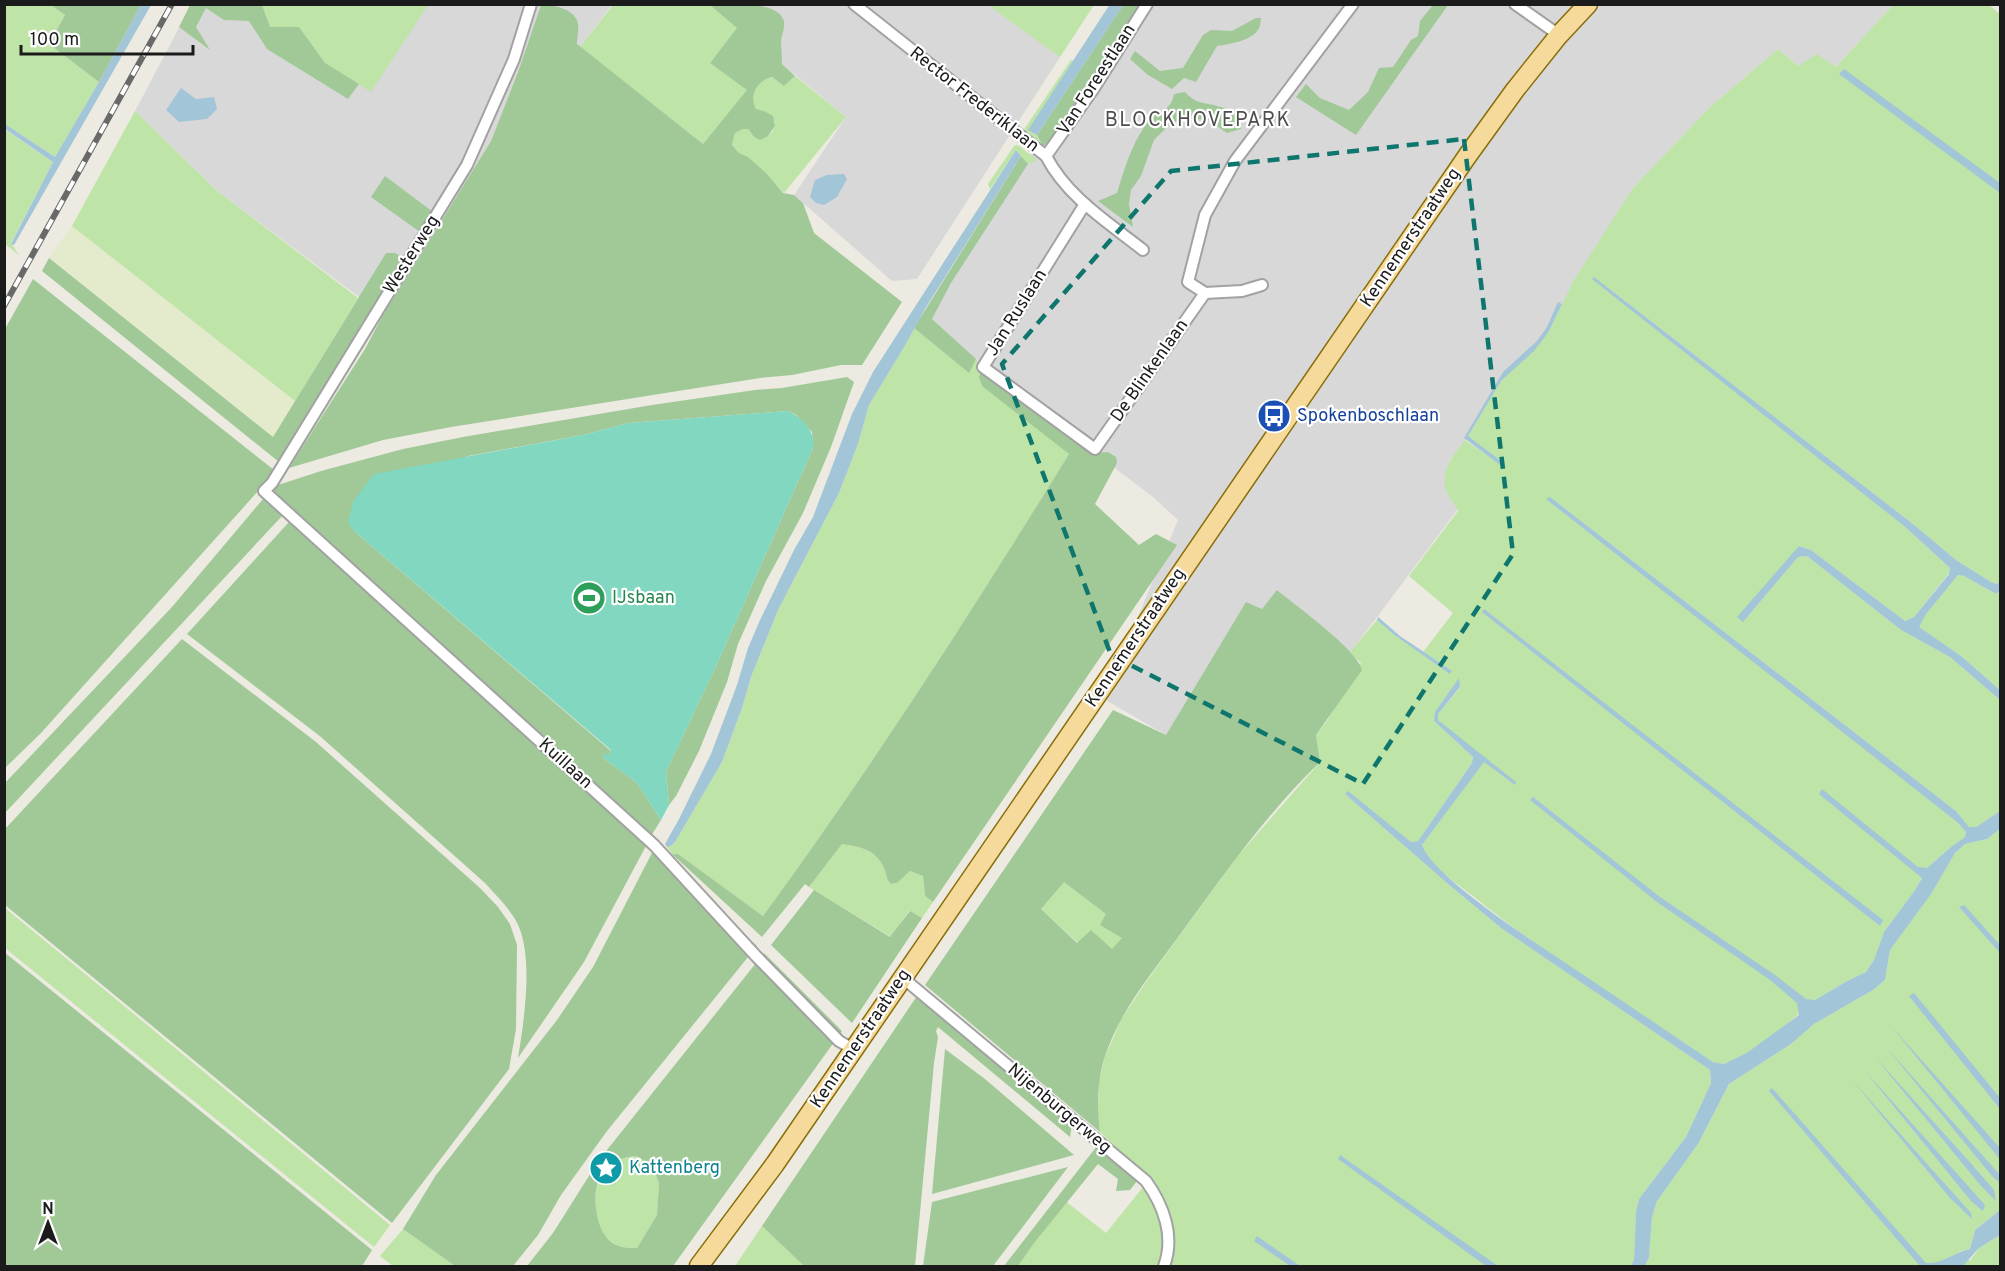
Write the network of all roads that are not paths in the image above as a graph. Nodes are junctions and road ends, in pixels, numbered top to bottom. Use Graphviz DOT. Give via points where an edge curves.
graph roads {
  1 [pos="531,4"];
  2 [pos="854,4"];
  3 [pos="1147,4"];
  4 [pos="1353,4"];
  5 [pos="1515,4"];
  6 [pos="1586,8"];
  7 [pos="1559,34"];
  8 [pos="1046,156"];
  9 [pos="1084,204"];
  10 [pos="1143,250"];
  11 [pos="1262,285"];
  12 [pos="1205,293"];
  13 [pos="1095,449"];
  14 [pos="264,491"];
  15 [pos="903,978"];
  16 [pos="846,1045"];
  17 [pos="699,1266"];
  18 [pos="1164,1266"];
  1 -- 14 [label="street, Westerweg" via="514,59 467,165"];
  2 -- 8 [label="street, Rector Frederiklaan"];
  3 -- 8 [label="street, Van Foreestlaan"];
  4 -- 12 [label="street" via="1235,161 1204,215 1188,282"];
  5 -- 7 [label="street"];
  6 -- 7 [label="main road, Kennemerstraatweg"];
  7 -- 15 [label="main road, Kennemerstraatweg" via="1468,155"];
  8 -- 9 [label="street, Rector Frederiklaan" via="1053,170"];
  9 -- 10 [label="street"];
  9 -- 13 [label="street, Jan Ruslaan" via="983,367"];
  11 -- 12 [label="street" via="1242,291"];
  12 -- 13 [label="street, De Blinkenlaan"];
  14 -- 16 [label="street, Kuillaan" via="654,845 756,956"];
  15 -- 16 [label="main road, Kennemerstraatweg"];
  15 -- 18 [label="street, Nijenburgerweg" via="1146,1181 1161,1206 1167,1228"];
  16 -- 17 [label="main road, Kennemerstraatweg" via="775,1164"];
}
